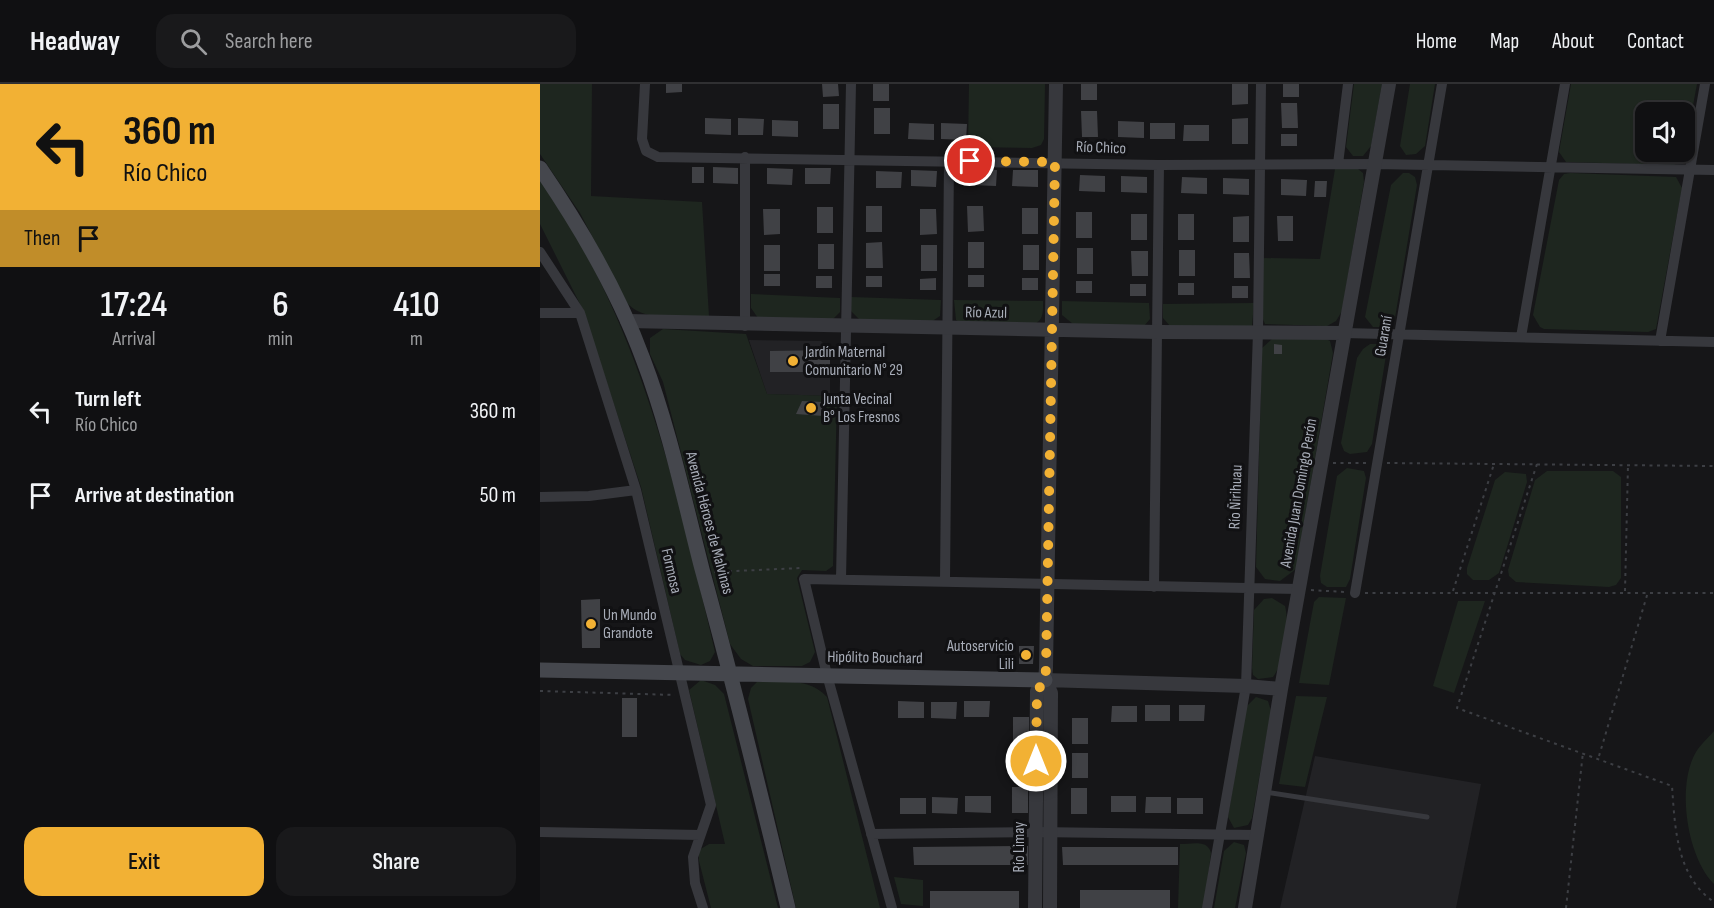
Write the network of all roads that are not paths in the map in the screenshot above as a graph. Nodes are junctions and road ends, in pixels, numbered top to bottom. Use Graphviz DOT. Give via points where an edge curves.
graph roads {
  1 [pos="645,84"];
  2 [pos="851,84"];
  3 [pos="1056,84"];
  4 [pos="1261,84"];
  5 [pos="1348,84"];
  6 [pos="1389,84"];
  7 [pos="1442,84"];
  8 [pos="1565,84"];
  9 [pos="1705,84"];
  10 [pos="745,157"];
  11 [pos="848,158"];
  12 [pos="949,161"];
  13 [pos="1055,162"];
  14 [pos="1338,164"];
  15 [pos="1376,164"];
  16 [pos="1159,165"];
  17 [pos="1259,165"];
  18 [pos="1428,165"];
  19 [pos="1552,167"];
  20 [pos="540,168"];
  21 [pos="1691,169"];
  22 [pos="1714,170"];
  23 [pos="540,252"];
  24 [pos="540,313"];
  25 [pos="580,313"];
  26 [pos="627,321"];
  27 [pos="745,326"];
  28 [pos="846,326"];
  29 [pos="947,329"];
  30 [pos="1054,330"];
  31 [pos="1157,332"];
  32 [pos="1258,332"];
  33 [pos="1344,333"];
  34 [pos="1400,334"];
  35 [pos="1521,337"];
  36 [pos="1660,341"];
  37 [pos="1714,342"];
  38 [pos="636,490"];
  39 [pos="540,497"];
  40 [pos="841,579"];
  41 [pos="945,581"];
  42 [pos="1048,584"];
  43 [pos="1154,587"];
  44 [pos="1248,589"];
  45 [pos="1299,589"];
  46 [pos="1355,593"];
  47 [pos="540,670"];
  48 [pos="679,673"];
  49 [pos="731,674"];
  50 [pos="827,675"];
  51 [pos="1045,680"];
  52 [pos="1246,686"];
  53 [pos="1281,689"];
  54 [pos="1263,792"];
  55 [pos="1428,817"];
  56 [pos="540,832"];
  57 [pos="1043,832"];
  58 [pos="871,834"];
  59 [pos="1219,835"];
  60 [pos="1256,835"];
  61 [pos="700,836"];
  62 [pos="703,908"];
  63 [pos="788,908"];
  64 [pos="892,908"];
  65 [pos="1035,908"];
  66 [pos="1050,908"];
  67 [pos="1207,908"];
  68 [pos="1245,908"];
  1 -- 10 [label="street, Río Chico" via="642,139 646,151 658,156"];
  2 -- 11 [label="street"];
  3 -- 13 [label="street, Río Limay"];
  4 -- 17 [label="street, Río Ñirihuau"];
  5 -- 14 [label="street"];
  6 -- 15 [label="street, Avenida Juan Domingo Perón"];
  7 -- 18 [label="street, Guaraní"];
  8 -- 19 [label="street"];
  9 -- 21 [label="street"];
  10 -- 11 [label="street, Río Chico"];
  10 -- 27 [label="street"];
  11 -- 12 [label="street, Río Chico"];
  11 -- 28 [label="street"];
  12 -- 13 [label="street, Río Chico"];
  12 -- 29 [label="street"];
  13 -- 16 [label="street, Río Chico"];
  13 -- 30 [label="street, Río Limay"];
  14 -- 15 [label="street, Río Chico"];
  14 -- 17 [label="street, Río Chico"];
  15 -- 18 [label="street, Río Chico"];
  15 -- 33 [label="street, Avenida Juan Domingo Perón"];
  16 -- 17 [label="street, Río Chico"];
  16 -- 31 [label="street"];
  17 -- 32 [label="street, Río Ñirihuau"];
  18 -- 19 [label="street, Río Chico"];
  18 -- 34 [label="street, Guaraní"];
  19 -- 21 [label="street, Río Chico"];
  19 -- 35 [label="street"];
  20 -- 26 [label="main road, Avenida Héroes de Malvinas" via="578,223"];
  21 -- 22 [label="street, Río Chico"];
  21 -- 36 [label="street"];
  23 -- 25 [label="street, Formosa"];
  24 -- 25 [label="street"];
  25 -- 38 [label="street, Formosa"];
  26 -- 27 [label="street, Río Azul"];
  26 -- 49 [label="main road, Avenida Héroes de Malvinas" via="655,394"];
  27 -- 28 [label="street, Río Azul"];
  28 -- 29 [label="street, Río Azul"];
  28 -- 40 [label="street"];
  29 -- 30 [label="street, Río Azul"];
  29 -- 41 [label="street"];
  30 -- 31 [label="street, Río Azul"];
  30 -- 42 [label="street, Río Limay"];
  31 -- 32 [label="street, Río Azul"];
  31 -- 43 [label="street"];
  32 -- 33 [label="street, Río Azul"];
  32 -- 44 [label="street, Río Ñirihuau"];
  33 -- 34 [label="street"];
  33 -- 45 [label="street, Avenida Juan Domingo Perón"];
  34 -- 35 [label="street"];
  34 -- 46 [label="street, Guaraní"];
  35 -- 36 [label="street"];
  36 -- 37 [label="street"];
  38 -- 39 [label="street"];
  38 -- 48 [label="street, Formosa"];
  40 -- 41 [label="street"];
  40 -- 50 [label="street" via="804,579"];
  41 -- 42 [label="street"];
  42 -- 43 [label="street"];
  42 -- 51 [label="street, Río Limay"];
  43 -- 44 [label="street"];
  44 -- 45 [label="street"];
  44 -- 52 [label="street, Río Ñirihuau"];
  45 -- 53 [label="street, Avenida Juan Domingo Perón"];
  47 -- 48 [label="main road, Hipólito Bouchard"];
  48 -- 49 [label="main road, Hipólito Bouchard"];
  48 -- 61 [label="street, Formosa" via="711,805"];
  49 -- 50 [label="main road, Hipólito Bouchard"];
  49 -- 63 [label="main road, Avenida Héroes de Malvinas"];
  50 -- 51 [label="main road, Hipólito Bouchard"];
  50 -- 58 [label="street"];
  51 -- 52 [label="street, Hipólito Bouchard"];
  51 -- 57 [label="street, Río Limay" via="1037,691"];
  52 -- 53 [label="street, Hipólito Bouchard"];
  52 -- 59 [label="street, Río Ñirihuau"];
  53 -- 54 [label="street, Avenida Juan Domingo Perón"];
  54 -- 55 [label="lane"];
  54 -- 60 [label="street, Avenida Juan Domingo Perón"];
  56 -- 61 [label="street"];
  57 -- 58 [label="street"];
  57 -- 59 [label="street"];
  57 -- 65 [label="street, Río Limay"];
  57 -- 66 [label="street, Río Limay"];
  58 -- 64 [label="street"];
  59 -- 60 [label="street"];
  59 -- 67 [label="street, Río Ñirihuau"];
  60 -- 68 [label="street, Avenida Juan Domingo Perón"];
  61 -- 62 [label="street, Formosa" via="693,857 695,883"];
}
